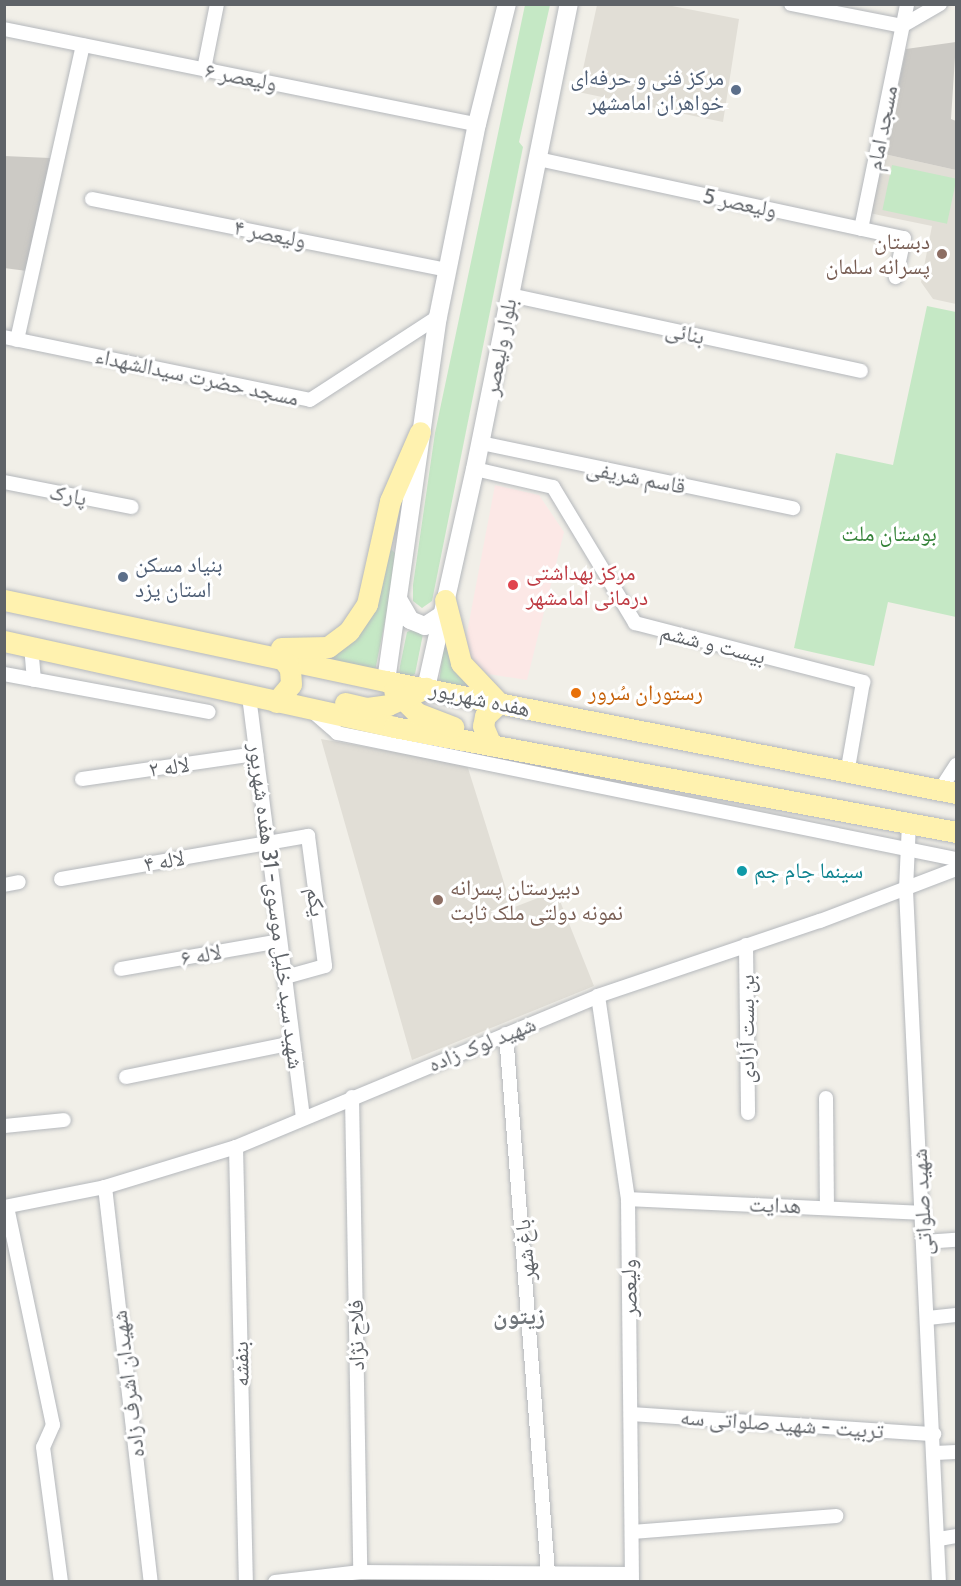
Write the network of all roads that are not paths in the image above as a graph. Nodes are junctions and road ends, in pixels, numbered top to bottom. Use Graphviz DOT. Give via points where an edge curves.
graph roads {
  1 [pos="217,4"];
  2 [pos="507,4"];
  3 [pos="569,4"];
  4 [pos="791,4"];
  5 [pos="907,4"];
  6 [pos="940,4"];
  7 [pos="902,26"];
  8 [pos="4,29"];
  9 [pos="83,45"];
  10 [pos="204,69"];
  11 [pos="477,124"];
  12 [pos="538,159"];
  13 [pos="92,199"];
  14 [pos="861,229"];
  15 [pos="448,270"];
  16 [pos="896,277"];
  17 [pos="510,295"];
  18 [pos="438,317"];
  19 [pos="11,339"];
  20 [pos="861,371"];
  21 [pos="420,432"];
  22 [pos="481,443"];
  23 [pos="561,462"];
  24 [pos="475,469"];
  25 [pos="4,482"];
  26 [pos="553,487"];
  27 [pos="132,507"];
  28 [pos="793,508"];
  29 [pos="398,599"];
  30 [pos="4,600"];
  31 [pos="443,608"];
  32 [pos="4,641"];
  33 [pos="31,646"];
  34 [pos="240,649"];
  35 [pos="280,656"];
  36 [pos="4,674"];
  37 [pos="34,680"];
  38 [pos="386,681"];
  39 [pos="426,688"];
  40 [pos="249,696"];
  41 [pos="402,699"];
  42 [pos="276,702"];
  43 [pos="499,703"];
  44 [pos="310,709"];
  45 [pos="209,711"];
  46 [pos="491,745"];
  47 [pos="256,754"];
  48 [pos="537,764"];
  49 [pos="957,765"];
  50 [pos="847,774"];
  51 [pos="82,779"];
  52 [pos="948,792"];
  53 [pos="909,823"];
  54 [pos="957,832"];
  55 [pos="268,843"];
  56 [pos="906,849"];
  57 [pos="957,859"];
  58 [pos="957,869"];
  59 [pos="61,879"];
  60 [pos="19,882"];
  61 [pos="4,885"];
  62 [pos="906,890"];
  63 [pos="280,941"];
  64 [pos="746,945"];
  65 [pos="121,969"];
  66 [pos="285,977"];
  67 [pos="598,996"];
  68 [pos="506,1034"];
  69 [pos="293,1043"];
  70 [pos="126,1077"];
  71 [pos="352,1097"];
  72 [pos="826,1098"];
  73 [pos="747,1113"];
  74 [pos="303,1116"];
  75 [pos="64,1120"];
  76 [pos="4,1126"];
  77 [pos="236,1147"];
  78 [pos="105,1187"];
  79 [pos="628,1199"];
  80 [pos="6,1207"];
  81 [pos="827,1207"];
  82 [pos="923,1213"];
  83 [pos="957,1240"];
  84 [pos="924,1242"];
  85 [pos="957,1315"];
  86 [pos="928,1318"];
  87 [pos="631,1414"];
  88 [pos="934,1434"];
  89 [pos="957,1452"];
  90 [pos="935,1453"];
  91 [pos="836,1516"];
  92 [pos="632,1532"];
  93 [pos="957,1536"];
  94 [pos="939,1539"];
  95 [pos="360,1572"];
  96 [pos="548,1574"];
  97 [pos="419,1577"];
  98 [pos="632,1578"];
  99 [pos="62,1581"];
  100 [pos="151,1581"];
  101 [pos="246,1581"];
  102 [pos="275,1581"];
  103 [pos="939,1581"];
  1 -- 10 [label="street"];
  2 -- 11 [label="main road"];
  3 -- 12 [label="main road, بلوار ولیعصر"];
  4 -- 7 [label="street"];
  5 -- 7 [label="street, مسجد امام"];
  6 -- 7 [label="street"];
  7 -- 14 [label="street, مسجد امام"];
  8 -- 9 [label="street, ولیعصر ۶"];
  9 -- 10 [label="street, ولیعصر ۶"];
  9 -- 19 [label="street"];
  10 -- 11 [label="street, ولیعصر ۶"];
  11 -- 15 [label="main road"];
  12 -- 14 [label="street, ولیعصر 5"];
  12 -- 17 [label="main road, بلوار ولیعصر"];
  13 -- 15 [label="street, ولیعصر ۴"];
  14 -- 16 [label="street, ولیعصر 5" via="904,238"];
  15 -- 18 [label="main road"];
  17 -- 20 [label="street, بنائی"];
  17 -- 22 [label="main road, بلوار ولیعصر"];
  18 -- 19 [label="street, مسجد حضرت سیدالشهداء" via="310,400"];
  18 -- 21 [label="main road"];
  21 -- 29 [label="main road"];
  21 -- 34 [label="main road" via="390,501 367,604 349,631 328,647"];
  22 -- 23 [label="street, قاسم شریفی"];
  22 -- 24 [label="main road, بلوار ولیعصر"];
  23 -- 26 [label="street"];
  23 -- 28 [label="street, قاسم شریفی"];
  24 -- 26 [label="street"];
  24 -- 31 [label="main road, بلوار ولیعصر"];
  25 -- 27 [label="street, پارک"];
  26 -- 50 [label="street, بیست و ششم" via="635,623 863,682"];
  29 -- 31 [label="main road" via="410,620 424,626"];
  29 -- 38 [label="main road"];
  30 -- 34 [label="main road, هفده شهریور"];
  31 -- 39 [label="main road, بلوار ولیعصر"];
  31 -- 43 [label="main road" via="461,663"];
  32 -- 33 [label="main road, هفده شهریور"];
  33 -- 37 [label="street"];
  33 -- 40 [label="main road, هفده شهریور"];
  34 -- 35 [label="main road, هفده شهریور"];
  35 -- 38 [label="main road, هفده شهریور"];
  35 -- 42 [label="main road" via="290,669 291,684"];
  36 -- 37 [label="street"];
  37 -- 45 [label="street"];
  38 -- 39 [label="main road, هفده شهریور"];
  38 -- 41 [label="main road"];
  39 -- 41 [label="main road"];
  39 -- 43 [label="main road, هفده شهریور"];
  40 -- 42 [label="main road, هفده شهریور"];
  40 -- 47 [label="street, شهید سید خلیل موسوی- 31 هفده شهریور"];
  41 -- 42 [label="main road" via="367,708 309,697"];
  41 -- 46 [label="main road" via="433,721 470,732"];
  42 -- 44 [label="main road, هفده شهریور"];
  43 -- 46 [label="main road" via="485,716 483,726"];
  43 -- 50 [label="main road, هفده شهریور"];
  44 -- 46 [label="main road, هفده شهریور"];
  44 -- 48 [label="street" via="337,733"];
  46 -- 48 [label="main road, هفده شهریور"];
  47 -- 51 [label="street, لاله ۲"];
  47 -- 55 [label="street, شهید سید خلیل موسوی- 31 هفده شهریور"];
  48 -- 53 [label="main road, هفده شهریور"];
  48 -- 56 [label="street"];
  49 -- 52 [label="street"];
  50 -- 52 [label="main road, هفده شهریور"];
  53 -- 54 [label="main road, هفده شهریور"];
  53 -- 56 [label="street, شهید صلواتی"];
  55 -- 59 [label="street, لاله ۴"];
  55 -- 63 [label="street, شهید سید خلیل موسوی- 31 هفده شهریور"];
  55 -- 66 [label="street, یکم" via="308,836 325,966"];
  56 -- 57 [label="street"];
  56 -- 62 [label="street, شهید صلواتی"];
  58 -- 62 [label="street, شهید لوک زاده"];
  60 -- 61 [label="street"];
  62 -- 64 [label="street, شهید لوک زاده"];
  62 -- 82 [label="street, شهید صلواتی"];
  63 -- 65 [label="street, لاله ۶"];
  63 -- 66 [label="street, شهید سید خلیل موسوی- 31 هفده شهریور"];
  64 -- 67 [label="street, شهید لوک زاده"];
  64 -- 73 [label="street, بن بست آزادی"];
  66 -- 69 [label="street, شهید سید خلیل موسوی- 31 هفده شهریور"];
  67 -- 68 [label="street, شهید لوک زاده"];
  67 -- 79 [label="street, ولیعصر"];
  68 -- 71 [label="street, شهید لوک زاده"];
  68 -- 96 [label="street, باغ شهر"];
  69 -- 70 [label="street"];
  69 -- 74 [label="street, شهید سید خلیل موسوی- 31 هفده شهریور"];
  71 -- 74 [label="street, شهید لوک زاده"];
  71 -- 95 [label="street, فلاح نژاد"];
  72 -- 81 [label="street"];
  74 -- 77 [label="street, شهید لوک زاده"];
  75 -- 76 [label="street"];
  77 -- 78 [label="street, شهید لوک زاده"];
  77 -- 101 [label="street, بنفشه"];
  78 -- 80 [label="street, شهید لوک زاده"];
  78 -- 100 [label="street, شهیدان اشرف زاده"];
  79 -- 81 [label="street, هدایت"];
  79 -- 87 [label="street, ولیعصر"];
  80 -- 99 [label="street" via="53,1425 43,1447"];
  81 -- 82 [label="street, هدایت"];
  82 -- 84 [label="street, شهید صلواتی"];
  83 -- 84 [label="street"];
  84 -- 86 [label="street, شهید صلواتی"];
  85 -- 86 [label="street"];
  86 -- 88 [label="street, شهید صلواتی"];
  87 -- 88 [label="street, تربیت - شهید صلواتی سه"];
  87 -- 92 [label="street, ولیعصر"];
  88 -- 90 [label="street, شهید صلواتی"];
  89 -- 90 [label="street"];
  90 -- 94 [label="street, شهید صلواتی"];
  91 -- 92 [label="street"];
  92 -- 98 [label="street, ولیعصر"];
  93 -- 94 [label="street"];
  94 -- 103 [label="street, شهید صلواتی"];
  95 -- 97 [label="street"];
  95 -- 102 [label="street"];
  96 -- 97 [label="street"];
  96 -- 98 [label="street"];
}
